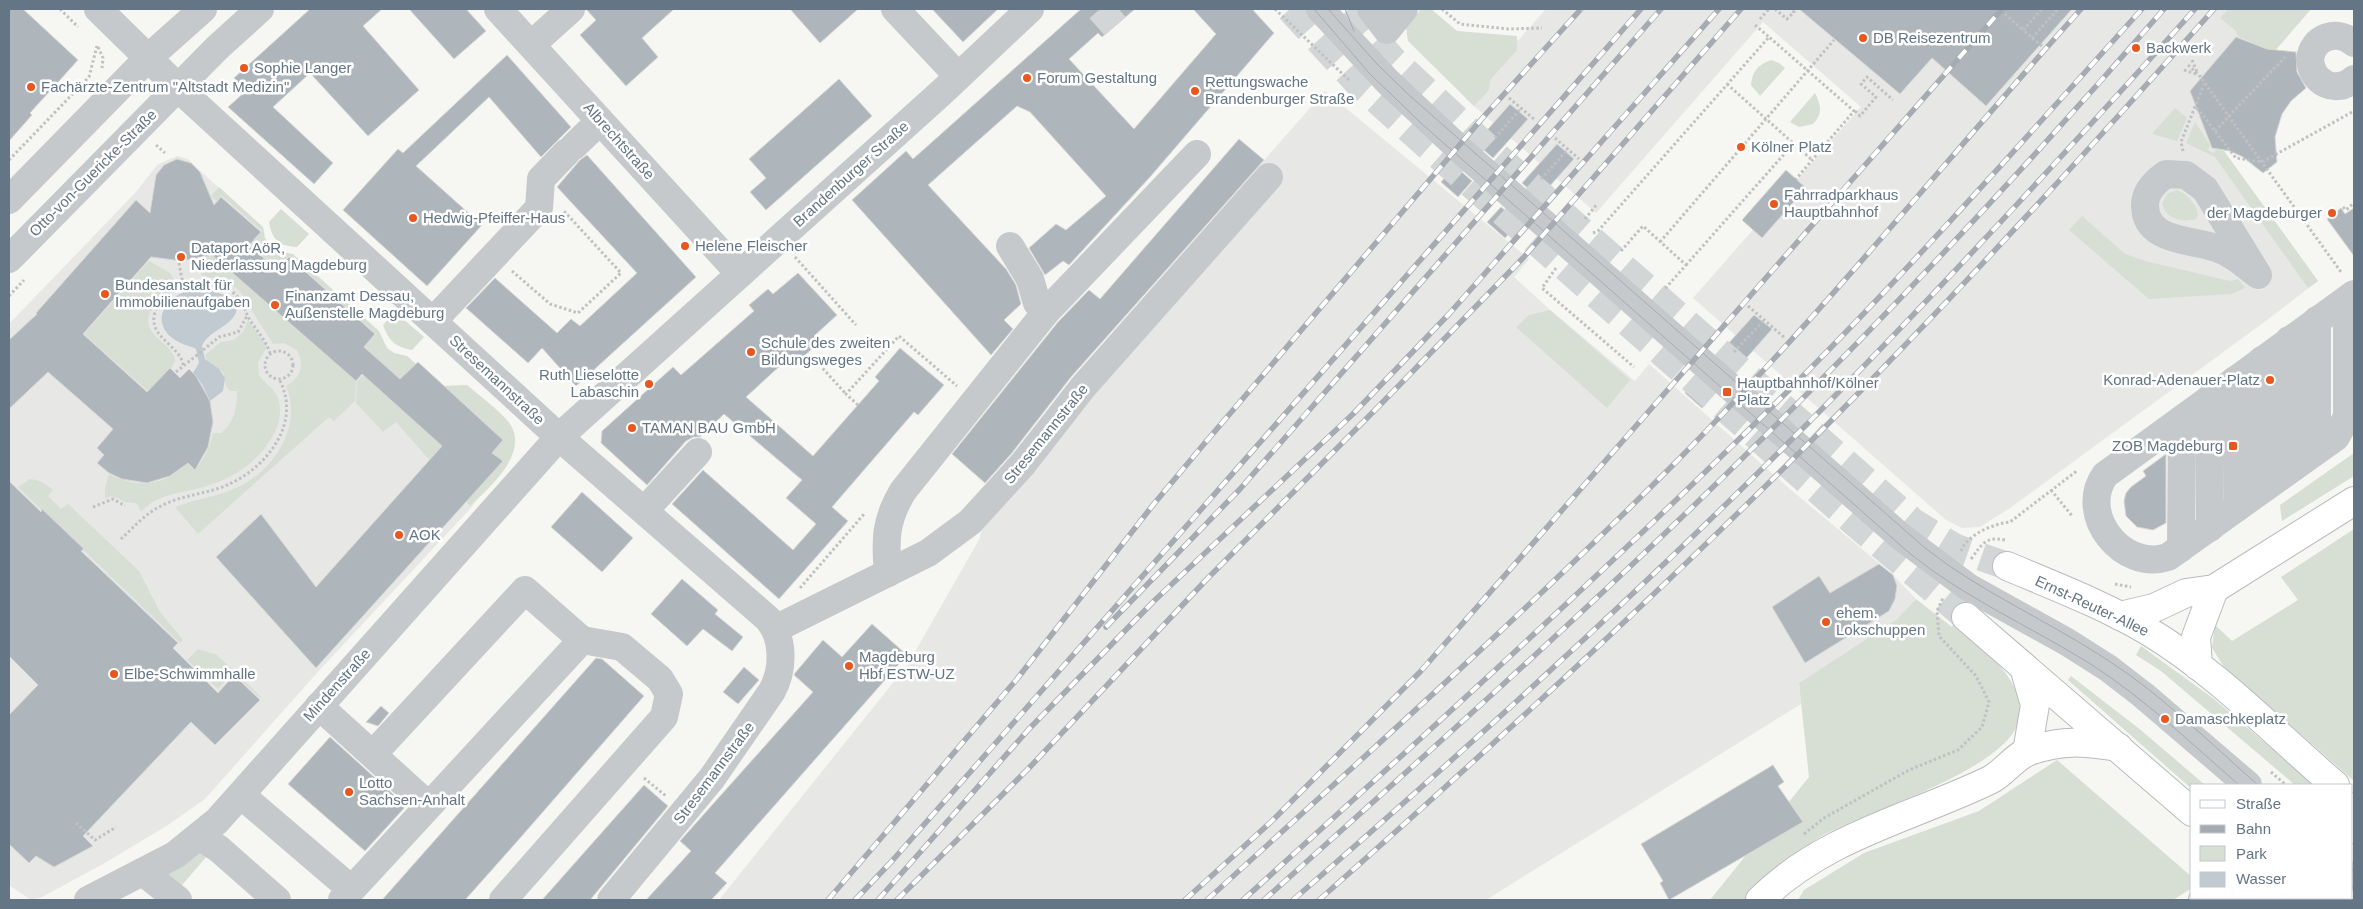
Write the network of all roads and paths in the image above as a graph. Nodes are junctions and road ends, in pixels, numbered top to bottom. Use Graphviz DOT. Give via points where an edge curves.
graph roads {
  1 [pos="98,9"];
  2 [pos="203,9"];
  3 [pos="260,9"];
  4 [pos="498,9"];
  5 [pos="571,9"];
  6 [pos="895,9"];
  7 [pos="1030,9"];
  8 [pos="1320,9"];
  9 [pos="1371,9"];
  10 [pos="1404,9"];
  11 [pos="1442,9"];
  12 [pos="1769,9"];
  13 [pos="1775,9"];
  14 [pos="1790,9"];
  15 [pos="2042,9"];
  16 [pos="2058,9"];
  17 [pos="2005,14"];
  18 [pos="1760,18"];
  19 [pos="1755,25"];
  20 [pos="1542,28"];
  21 [pos="2023,30"];
  22 [pos="1769,37"];
  23 [pos="2032,38"];
  24 [pos="1834,40"];
  25 [pos="2354,43"];
  26 [pos="531,45"];
  27 [pos="2042,46"];
  28 [pos="148,58"];
  29 [pos="2192,60"];
  30 [pos="2188,65"];
  31 [pos="1807,70"];
  32 [pos="2184,70"];
  33 [pos="102,72"];
  34 [pos="2199,75"];
  35 [pos="958,76"];
  36 [pos="2266,77"];
  37 [pos="2354,79"];
  38 [pos="1727,84"];
  39 [pos="2205,84"];
  40 [pos="178,88"];
  41 [pos="1509,98"];
  42 [pos="1893,100"];
  43 [pos="1521,108"];
  44 [pos="2196,108"];
  45 [pos="1854,111"];
  46 [pos="2354,111"];
  47 [pos="2229,116"];
  48 [pos="1766,119"];
  49 [pos="1535,120"];
  50 [pos="600,121"];
  51 [pos="2215,131"];
  52 [pos="1495,138"];
  53 [pos="1555,138"];
  54 [pos="2183,138"];
  55 [pos="1794,143"];
  56 [pos="155,144"];
  57 [pos="1568,149"];
  58 [pos="165,153"];
  59 [pos="1197,154"];
  60 [pos="1579,159"];
  61 [pos="9,160"];
  62 [pos="1812,160"];
  63 [pos="2262,162"];
  64 [pos="1270,177"];
  65 [pos="1541,179"];
  66 [pos="1796,179"];
  67 [pos="9,200"];
  68 [pos="2354,203"];
  69 [pos="1597,204"];
  70 [pos="2343,207"];
  71 [pos="540,208"];
  72 [pos="1585,219"];
  73 [pos="1598,231"];
  74 [pos="778,239"];
  75 [pos="1660,242"];
  76 [pos="1010,246"];
  77 [pos="1622,251"];
  78 [pos="494,256"];
  79 [pos="9,259"];
  80 [pos="179,263"];
  81 [pos="1686,265"];
  82 [pos="1558,266"];
  83 [pos="740,274"];
  84 [pos="183,285"];
  85 [pos="1664,290"];
  86 [pos="2348,290"];
  87 [pos="1748,306"];
  88 [pos="1046,312"];
  89 [pos="247,316"];
  90 [pos="1764,320"];
  91 [pos="2317,320"];
  92 [pos="433,321"];
  93 [pos="856,325"];
  94 [pos="1785,338"];
  95 [pos="2290,340"];
  96 [pos="1734,352"];
  97 [pos="270,353"];
  98 [pos="2262,360"];
  99 [pos="816,361"];
  100 [pos="183,365"];
  101 [pos="1634,367"];
  102 [pos="176,372"];
  103 [pos="279,379"];
  104 [pos="2235,380"];
  105 [pos="959,388"];
  106 [pos="846,394"];
  107 [pos="2209,399"];
  108 [pos="858,405"];
  109 [pos="2182,419"];
  110 [pos="559,437"];
  111 [pos="2317,450"];
  112 [pos="698,452"];
  113 [pos="2083,467"];
  114 [pos="2290,469"];
  115 [pos="2264,488"];
  116 [pos="2354,501"];
  117 [pos="125,506"];
  118 [pos="93,507"];
  119 [pos="870,507"];
  120 [pos="2238,507"];
  121 [pos="645,510"];
  122 [pos="2210,528"];
  123 [pos="121,539"];
  124 [pos="2180,548"];
  125 [pos="1960,551"];
  126 [pos="2007,553"];
  127 [pos="1971,559"];
  128 [pos="888,573"];
  129 [pos="800,589"];
  130 [pos="2214,589"];
  131 [pos="1944,596"];
  132 [pos="2120,616"];
  133 [pos="1966,617"];
  134 [pos="775,629"];
  135 [pos="582,640"];
  136 [pos="2198,666"];
  137 [pos="2024,667"];
  138 [pos="319,706"];
  139 [pos="2118,747"];
  140 [pos="2027,752"];
  141 [pos="373,754"];
  142 [pos="642,777"];
  143 [pos="2247,784"];
  144 [pos="2335,784"];
  145 [pos="241,795"];
  146 [pos="428,805"];
  147 [pos="2190,810"];
  148 [pos="686,812"];
  149 [pos="1824,818"];
  150 [pos="76,823"];
  151 [pos="116,827"];
  152 [pos="199,836"];
  153 [pos="1824,851"];
  154 [pos="143,872"];
  155 [pos="347,895"];
  156 [pos="88,900"];
  157 [pos="178,900"];
  158 [pos="277,900"];
  159 [pos="503,900"];
  160 [pos="611,900"];
  161 [pos="1760,900"];
  162 [pos="1783,900"];
  1 -- 28 [label="street"];
  2 -- 28 [label="street"];
  3 -- 40 [label="street, Otto-von-Guericke-Straße"];
  4 -- 26 [label="street, Albrechtstraße"];
  5 -- 26 [label="street"];
  6 -- 35 [label="street"];
  7 -- 35 [label="street, Brandenburger Straße"];
  8 -- 143 [label="street" via="1388,82 1466,155 1900,536 1968,587 2108,668"];
  9 -- 10 [label="street" via="1387,30"];
  11 -- 20 [label="path" via="1460,24 1508,29"];
  12 -- 18 [label="path"];
  13 -- 14 [label="path" via="1787,19 1794,12"];
  15 -- 21 [label="path"];
  16 -- 23 [label="path"];
  17 -- 21 [label="path"];
  19 -- 22 [label="path"];
  21 -- 23 [label="path"];
  22 -- 31 [label="path"];
  22 -- 38 [label="path"];
  23 -- 27 [label="path"];
  24 -- 31 [label="path"];
  25 -- 37 [label="street" via="2342,36 2330,36 2317,45 2310,60 2315,75 2329,85 2342,87"];
  26 -- 50 [label="street, Albrechtstraße"];
  28 -- 40 [label="street"];
  28 -- 67 [label="street"];
  29 -- 34 [label="path"];
  30 -- 34 [label="path"];
  31 -- 45 [label="path"];
  31 -- 48 [label="path"];
  32 -- 34 [label="path"];
  33 -- 61 [label="path" via="103,58 97,46 89,77"];
  34 -- 39 [label="path"];
  35 -- 74 [label="street, Brandenburger Straße"];
  36 -- 47 [label="path"];
  38 -- 48 [label="path"];
  38 -- 73 [label="path"];
  39 -- 44 [label="path"];
  39 -- 47 [label="path"];
  40 -- 79 [label="street, Otto-von-Guericke-Straße"];
  40 -- 92 [label="street, Stresemannstraße"];
  41 -- 43 [label="path"];
  42 -- 45 [label="path" via="1867,77 1861,84 1876,97 1860,116"];
  43 -- 49 [label="path"];
  43 -- 52 [label="path"];
  44 -- 51 [label="path"];
  44 -- 54 [label="path"];
  45 -- 62 [label="path"];
  46 -- 63 [label="path"];
  47 -- 51 [label="path"];
  47 -- 63 [label="path"];
  48 -- 55 [label="path"];
  48 -- 75 [label="path"];
  50 -- 71 [label="street" via="541,179"];
  50 -- 83 [label="street, Albrechtstraße"];
  51 -- 63 [label="path" via="2236,158"];
  53 -- 57 [label="path"];
  55 -- 62 [label="path"];
  55 -- 81 [label="path"];
  56 -- 58 [label="path"];
  57 -- 60 [label="path"];
  57 -- 65 [label="path"];
  59 -- 88 [label="street"];
  62 -- 66 [label="path"];
  63 -- 86 [label="path"];
  64 -- 128 [label="street, Stresemannstraße" via="1083,387 987,505 941,544"];
  68 -- 70 [label="path" via="2346,210"];
  69 -- 72 [label="path"];
  71 -- 78 [label="street"];
  71 -- 78 [label="path" via="560,207 621,273 578,313 550,304"];
  74 -- 83 [label="street, Brandenburger Straße"];
  74 -- 93 [label="path"];
  75 -- 77 [label="path" via="1643,226"];
  75 -- 81 [label="path"];
  76 -- 88 [label="street" via="1030,279 1037,303"];
  78 -- 92 [label="street"];
  80 -- 84 [label="path"];
  81 -- 85 [label="path"];
  82 -- 101 [label="path" via="1542,288"];
  83 -- 110 [label="street, Brandenburger Straße"];
  84 -- 89 [label="path" via="205,282 228,289 239,299"];
  84 -- 100 [label="path" via="162,301 154,318 159,333 180,356"];
  86 -- 91 [label="street"];
  86 -- 111 [label="street" via="2347,417 2336,437"];
  87 -- 90 [label="path"];
  88 -- 128 [label="street" via="900,496 887,526"];
  89 -- 97 [label="path"];
  89 -- 100 [label="path" via="240,330 219,337"];
  90 -- 94 [label="path"];
  90 -- 96 [label="path"];
  91 -- 95 [label="street"];
  91 -- 111 [label="street"];
  92 -- 110 [label="street, Stresemannstraße"];
  95 -- 98 [label="street"];
  95 -- 114 [label="street"];
  97 -- 103 [label="path" via="265,361 266,371 272,378"];
  97 -- 103 [label="path" via="282,351 292,360 291,373"];
  98 -- 104 [label="street"];
  98 -- 115 [label="street"];
  99 -- 106 [label="path"];
  100 -- 102 [label="path"];
  103 -- 123 [label="path" via="286,396 286,416 276,444 259,463 226,485 156,508"];
  104 -- 107 [label="street"];
  104 -- 120 [label="street"];
  105 -- 106 [label="path" via="898,336"];
  106 -- 108 [label="path"];
  107 -- 109 [label="street"];
  107 -- 122 [label="street"];
  109 -- 124 [label="street"];
  109 -- 124 [label="street" via="2109,471 2098,485 2095,497 2099,519 2107,533 2133,556 2148,561 2158,560"];
  110 -- 121 [label="street, Stresemannstraße"];
  110 -- 138 [label="street, Mindenstraße"];
  111 -- 114 [label="street"];
  112 -- 121 [label="street"];
  113 -- 125 [label="path" via="2010,522 1998,524 1970,538"];
  114 -- 115 [label="street"];
  115 -- 120 [label="street"];
  116 -- 130 [label="main road"];
  117 -- 118 [label="path" via="113,499"];
  119 -- 129 [label="path"];
  120 -- 122 [label="street"];
  121 -- 134 [label="street, Stresemannstraße" via="768,619"];
  122 -- 124 [label="street"];
  126 -- 127 [label="path" via="1994,538 1985,540"];
  126 -- 132 [label="main road, Ernst-Reuter-Allee"];
  128 -- 134 [label="street, Stresemannstraße"];
  130 -- 132 [label="main road" via="2186,592 2154,608"];
  130 -- 136 [label="main road" via="2196,637"];
  131 -- 149 [label="path" via="1937,611 1939,636 1976,676 1989,702 1982,727 1958,750 1909,770"];
  132 -- 136 [label="main road, Ernst-Reuter-Allee"];
  133 -- 137 [label="main road"];
  134 -- 148 [label="street, Stresemannstraße" via="780,654 774,686 740,740"];
  135 -- 141 [label="street" via="526,590"];
  135 -- 146 [label="street"];
  135 -- 159 [label="street" via="622,647 660,679 669,694 664,717"];
  136 -- 144 [label="main road, Ernst-Reuter-Allee"];
  137 -- 139 [label="main road"];
  137 -- 140 [label="main road" via="2035,705"];
  138 -- 141 [label="street"];
  138 -- 145 [label="street, Mindenstraße"];
  139 -- 140 [label="main road" via="2077,741"];
  139 -- 147 [label="main road"];
  140 -- 153 [label="main road" via="1992,779"];
  141 -- 146 [label="street"];
  142 -- 148 [label="path"];
  145 -- 152 [label="street, Mindenstraße"];
  145 -- 155 [label="street"];
  146 -- 155 [label="street"];
  148 -- 160 [label="street, Stresemannstraße"];
  150 -- 151 [label="path" via="95,840"];
  152 -- 154 [label="street, Mindenstraße" via="175,855"];
  152 -- 158 [label="street" via="219,849"];
  153 -- 161 [label="main road"];
  153 -- 162 [label="main road"];
  154 -- 156 [label="street, Mindenstraße"];
  154 -- 157 [label="street"];
}
